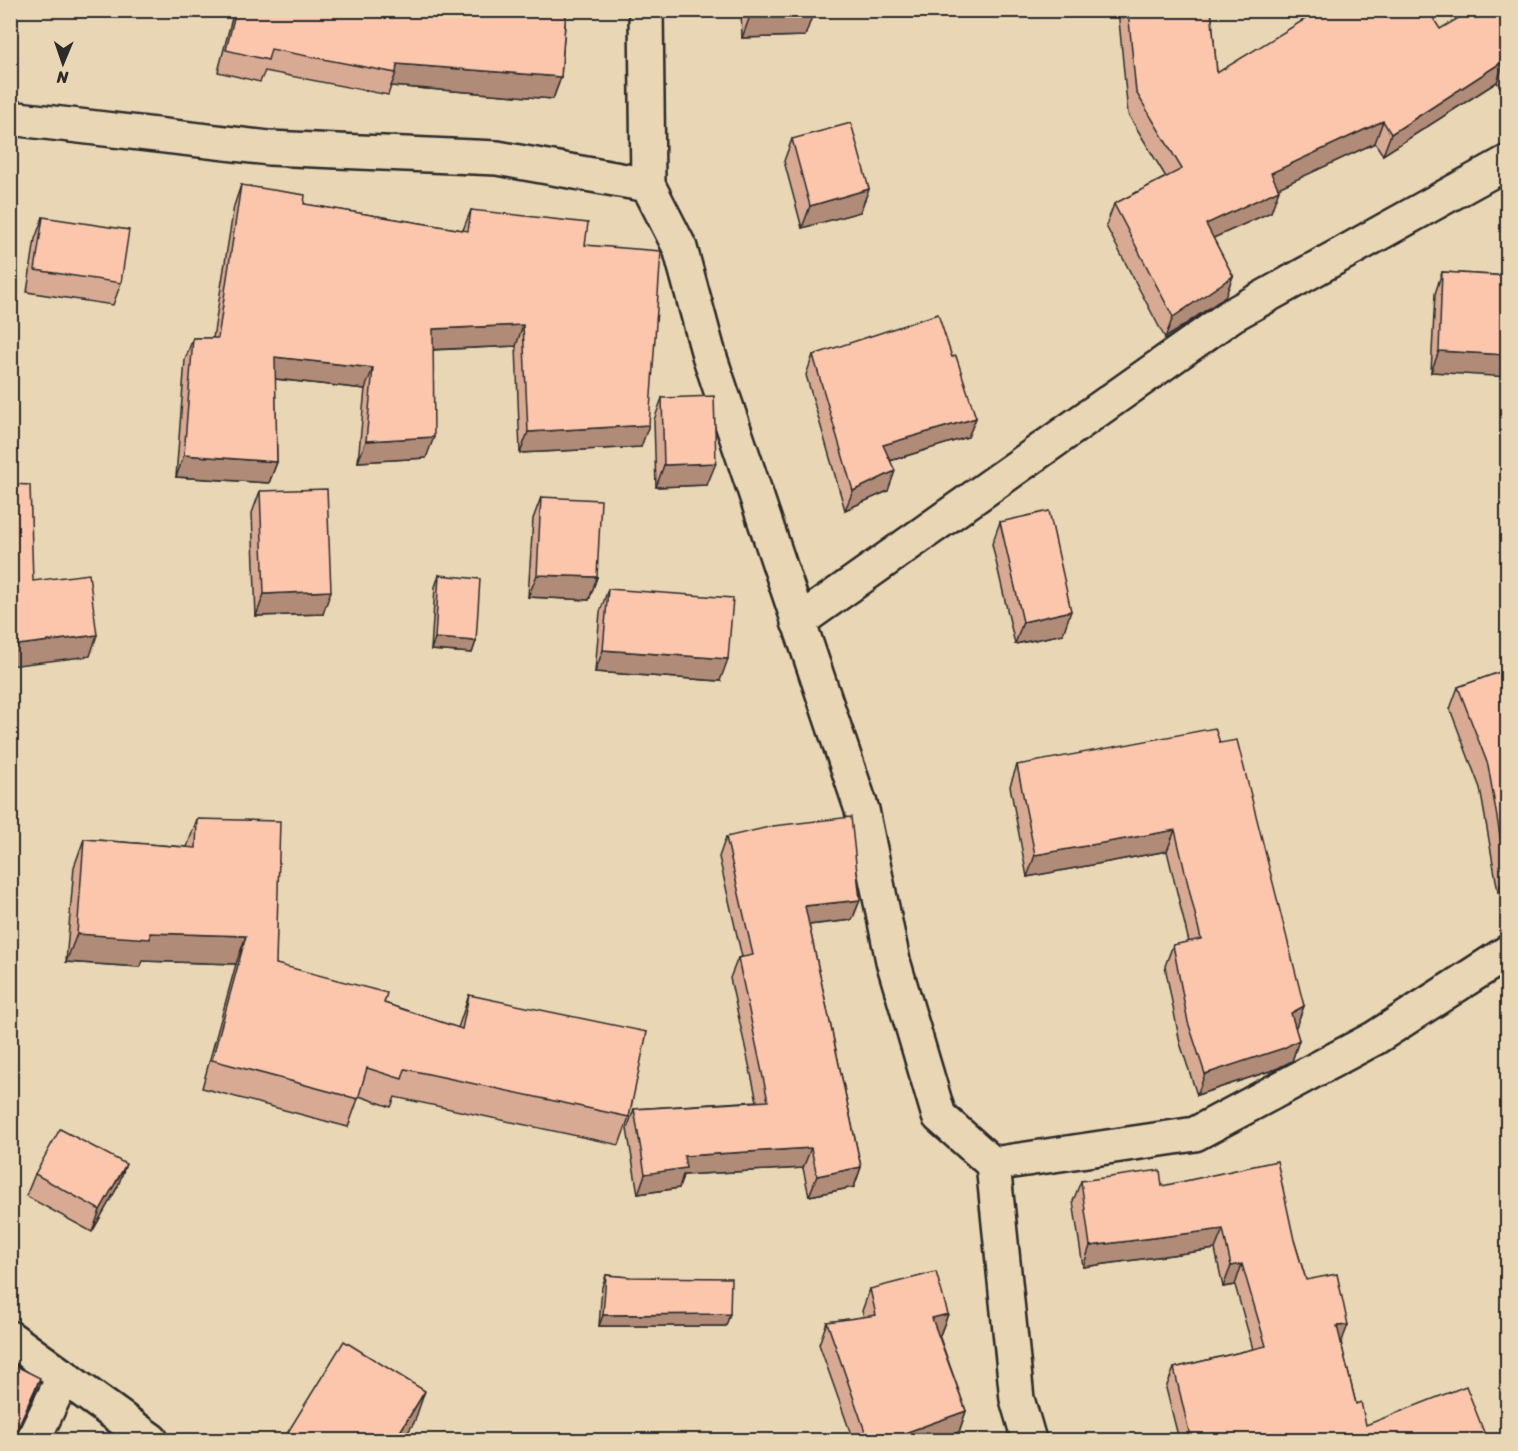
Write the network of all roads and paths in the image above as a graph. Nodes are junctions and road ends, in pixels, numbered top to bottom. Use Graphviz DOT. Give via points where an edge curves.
graph roads {
  1 [pos="646,10"];
  2 [pos="10,118"];
  3 [pos="1508,162"];
  4 [pos="648,185"];
  5 [pos="798,622"];
  6 [pos="1508,952"];
  7 [pos="993,1164"];
  8 [pos="10,1338"];
  9 [pos="64,1376"];
  10 [pos="33,1440"];
  11 [pos="151,1440"];
  12 [pos="1029,1440"];
  1 -- 4 [label="street"];
  2 -- 4 [label="street" via="269,148 497,158"];
  3 -- 5 [label="street" via="1232,315"];
  4 -- 5 [label="street" via="680,248 709,355"];
  5 -- 7 [label="street" via="862,810 893,962 939,1116"];
  6 -- 7 [label="street" via="1375,1038 1195,1134"];
  7 -- 12 [label="street" via="1017,1399"];
  8 -- 9 [label="street"];
  9 -- 10 [label="street"];
  9 -- 11 [label="street"];
}
